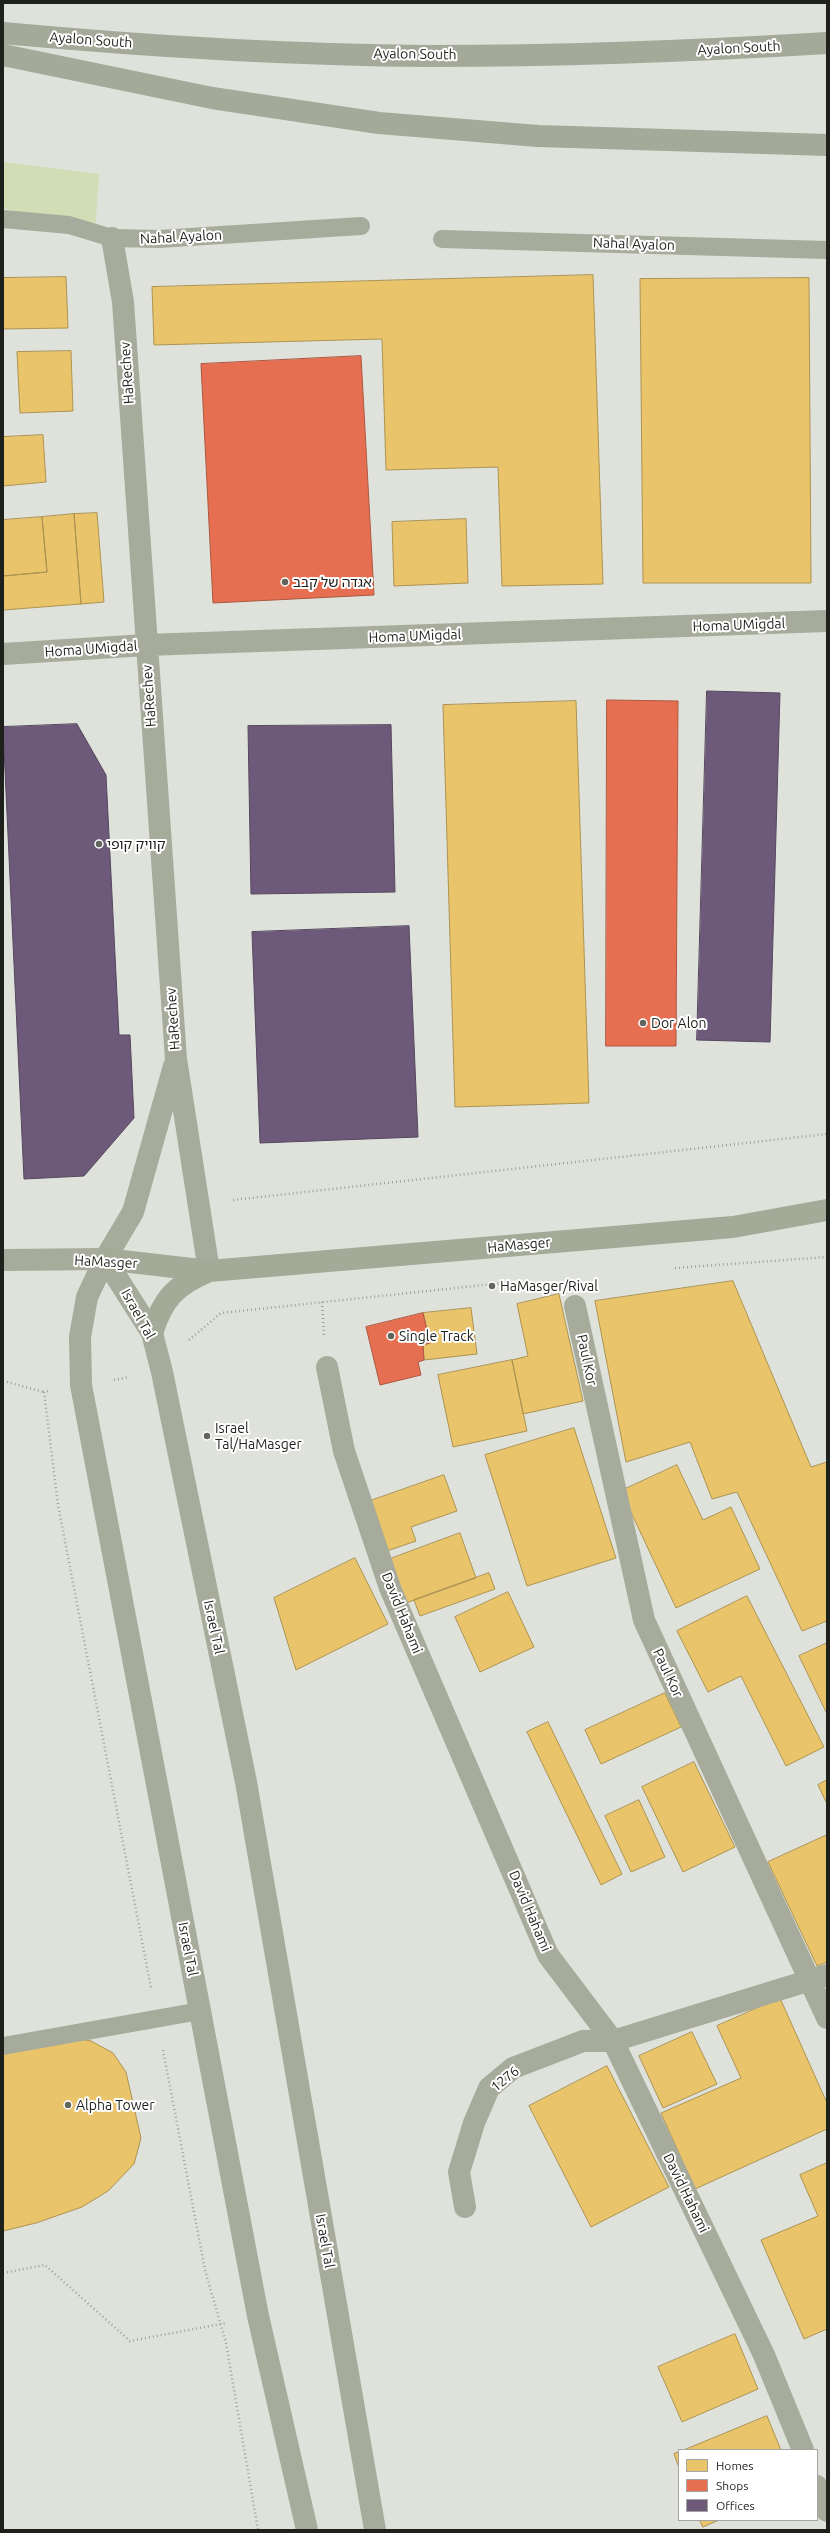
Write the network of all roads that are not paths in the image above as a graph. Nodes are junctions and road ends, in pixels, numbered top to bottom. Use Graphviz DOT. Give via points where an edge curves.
graph roads {
  1 [pos="3,33"];
  2 [pos="827,43"];
  3 [pos="3,55"];
  4 [pos="827,145"];
  5 [pos="3,219"];
  6 [pos="361,226"];
  7 [pos="112,238"];
  8 [pos="442,239"];
  9 [pos="827,250"];
  10 [pos="827,622"];
  11 [pos="146,645"];
  12 [pos="3,654"];
  13 [pos="176,1059"];
  14 [pos="827,1210"];
  15 [pos="105,1259"];
  16 [pos="3,1260"];
  17 [pos="209,1271"];
  18 [pos="574,1306"];
  19 [pos="152,1333"];
  20 [pos="327,1367"];
  21 [pos="819,1978"];
  22 [pos="200,2011"];
  23 [pos="827,2018"];
  24 [pos="613,2041"];
  25 [pos="3,2046"];
  26 [pos="465,2207"];
  27 [pos="803,2449"];
  28 [pos="818,2488"];
  29 [pos="827,2511"];
  30 [pos="307,2530"];
  31 [pos="375,2530"];
  1 -- 2 [label="highway, Ayalon South" via="143,44 428,56 659,52"];
  3 -- 4 [label="highway" via="212,98 379,123 538,136"];
  5 -- 7 [label="lane, Nahal Ayalon" via="69,225"];
  6 -- 7 [label="lane, Nahal Ayalon" via="159,238"];
  7 -- 11 [label="street, HaRechev" via="123,302"];
  8 -- 9 [label="lane, Nahal Ayalon"];
  10 -- 11 [label="street, Homa UMigdal"];
  11 -- 12 [label="street, Homa UMigdal"];
  11 -- 13 [label="street, HaRechev"];
  13 -- 15 [label="street, HaRechev" via="133,1212"];
  13 -- 17 [label="street, HaRechev"];
  14 -- 17 [label="main road, HaMasger" via="733,1227"];
  15 -- 16 [label="street, HaMasger"];
  15 -- 17 [label="main road, HaMasger"];
  15 -- 19 [label="street, Israel Tal"];
  15 -- 22 [label="street, Israel Tal" via="87,1297 80,1337 81,1385"];
  17 -- 19 [label="main road, HaMasger" via="190,1279 173,1291 158,1312"];
  18 -- 21 [label="street, Paul Kor" via="644,1620"];
  19 -- 31 [label="street, Israel Tal" via="246,1782"];
  20 -- 24 [label="street, David Hahami" via="344,1451 390,1588 548,1955"];
  21 -- 23 [label="street, Paul Kor"];
  21 -- 24 [label="street, 1276"];
  22 -- 25 [label="lane"];
  22 -- 30 [label="street, Israel Tal" via="258,2316"];
  24 -- 26 [label="street, 1276" via="583,2041 513,2068 489,2088 474,2122 459,2172"];
  24 -- 27 [label="street, David Hahami" via="764,2355"];
  28 -- 29 [label="street"];
}
